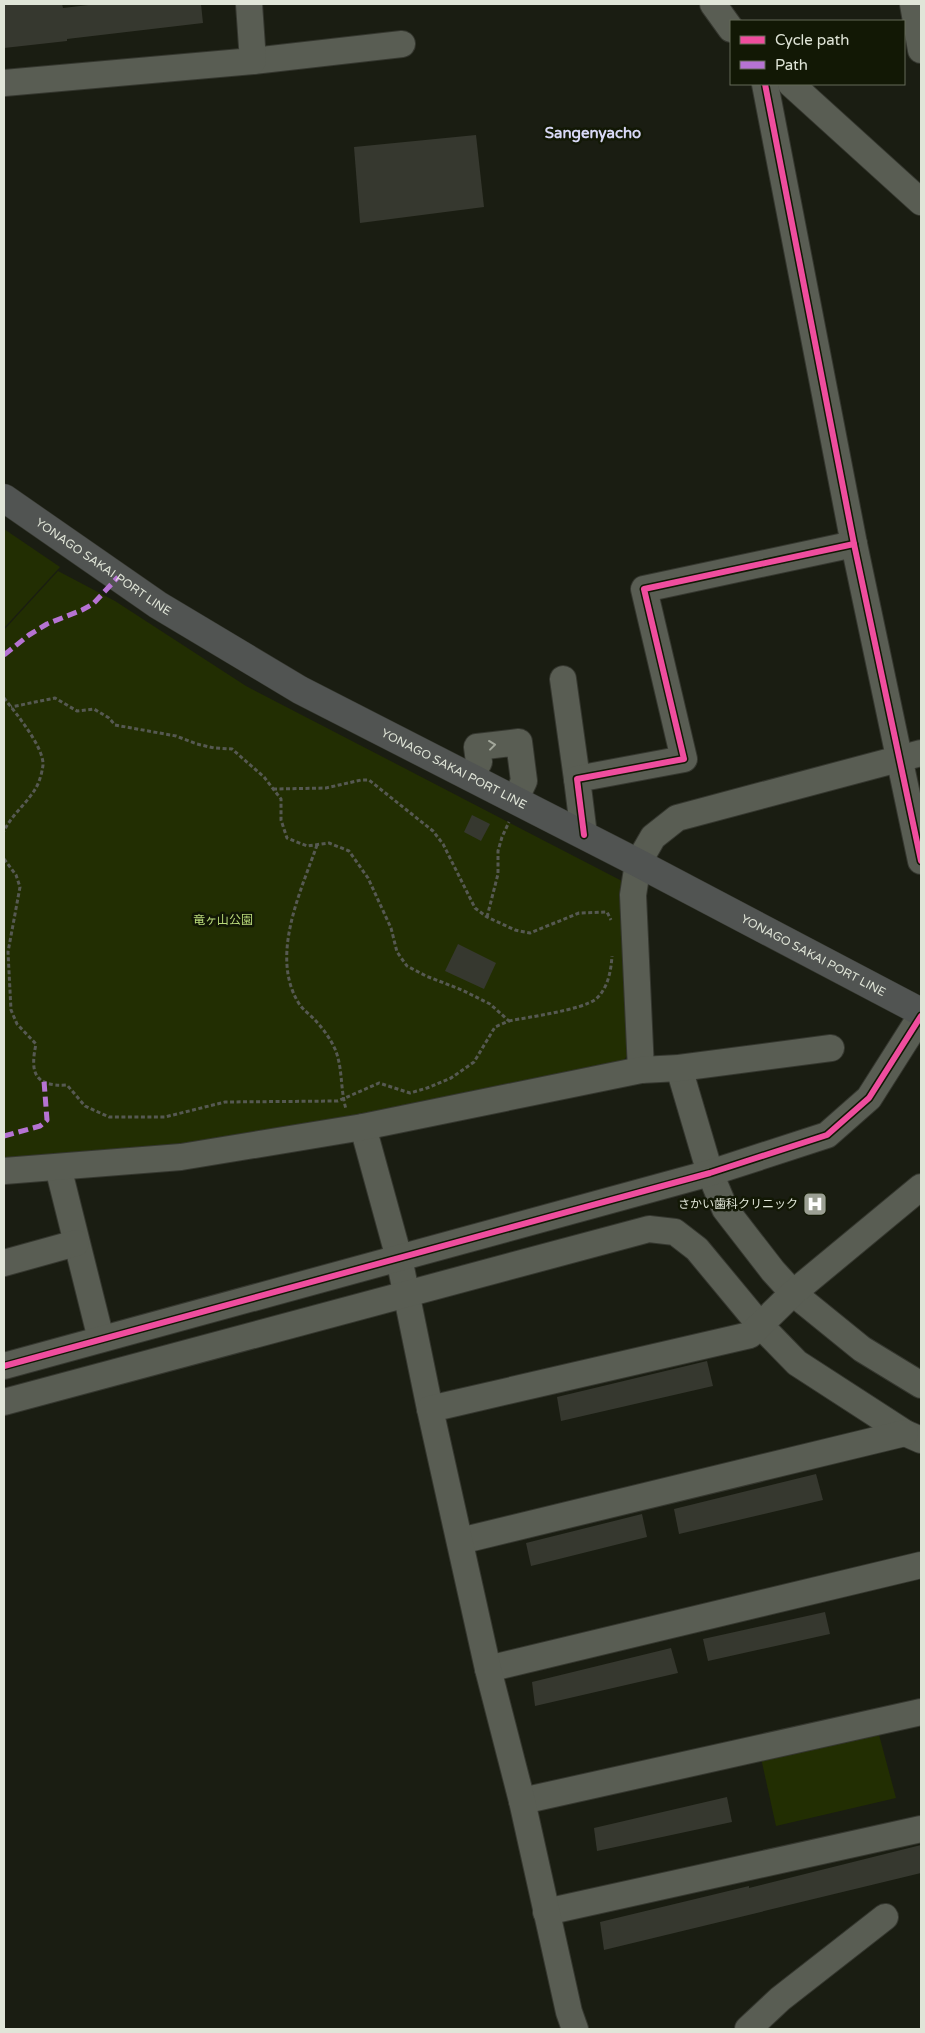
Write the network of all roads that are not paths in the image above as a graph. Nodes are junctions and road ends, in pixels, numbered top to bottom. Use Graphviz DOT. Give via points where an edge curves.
graph roads {
  1 [pos="249,4"];
  2 [pos="713,4"];
  3 [pos="913,4"];
  4 [pos="730,29"];
  5 [pos="916,36"];
  6 [pos="402,44"];
  7 [pos="253,61"];
  8 [pos="4,83"];
  9 [pos="765,85"];
  10 [pos="792,85"];
  11 [pos="921,202"];
  12 [pos="4,498"];
  13 [pos="854,544"];
  14 [pos="563,680"];
  15 [pos="910,756"];
  16 [pos="470,777"];
  17 [pos="577,779"];
  18 [pos="513,809"];
  19 [pos="584,835"];
  20 [pos="921,861"];
  21 [pos="638,863"];
  22 [pos="921,1012"];
  23 [pos="921,1016"];
  24 [pos="831,1048"];
  25 [pos="679,1068"];
  26 [pos="641,1070"];
  27 [pos="356,1128"];
  28 [pos="58,1167"];
  29 [pos="4,1171"];
  30 [pos="710,1173"];
  31 [pos="921,1187"];
  32 [pos="76,1243"];
  33 [pos="399,1258"];
  34 [pos="4,1263"];
  35 [pos="793,1293"];
  36 [pos="407,1294"];
  37 [pos="760,1326"];
  38 [pos="101,1339"];
  39 [pos="4,1366"];
  40 [pos="921,1385"];
  41 [pos="4,1402"];
  42 [pos="430,1409"];
  43 [pos="913,1437"];
  44 [pos="460,1541"];
  45 [pos="921,1565"];
  46 [pos="488,1669"];
  47 [pos="921,1712"];
  48 [pos="522,1801"];
  49 [pos="921,1829"];
  50 [pos="546,1912"];
  51 [pos="885,1917"];
  52 [pos="576,2029"];
  53 [pos="748,2029"];
  1 -- 7 [label="street"];
  2 -- 4 [label="street"];
  3 -- 5 [label="street"];
  6 -- 7 [label="street"];
  7 -- 8 [label="street"];
  9 -- 13 [label="street"];
  10 -- 11 [label="street"];
  12 -- 16 [label="main road, YONAGO SAKAI PORT LINE" via="158,604 291,685"];
  13 -- 15 [label="street"];
  13 -- 17 [label="street" via="644,589 684,759"];
  14 -- 17 [label="street"];
  15 -- 20 [label="street"];
  15 -- 21 [label="street" via="677,818 653,837"];
  16 -- 18 [label="main road, YONAGO SAKAI PORT LINE"];
  16 -- 18 [label="street, one-way" via="480,762 477,747 519,742 524,781"];
  17 -- 19 [label="street"];
  18 -- 19 [label="main road, YONAGO SAKAI PORT LINE"];
  19 -- 21 [label="main road, YONAGO SAKAI PORT LINE"];
  21 -- 22 [label="main road, YONAGO SAKAI PORT LINE"];
  21 -- 26 [label="street" via="633,895"];
  23 -- 30 [label="street" via="869,1098 827,1135"];
  24 -- 25 [label="street"];
  25 -- 26 [label="street"];
  25 -- 30 [label="street"];
  26 -- 27 [label="street"];
  27 -- 28 [label="street" via="181,1157"];
  27 -- 33 [label="street"];
  28 -- 29 [label="street"];
  28 -- 32 [label="street"];
  30 -- 33 [label="street"];
  30 -- 35 [label="street" via="725,1209"];
  31 -- 35 [label="street"];
  32 -- 34 [label="street"];
  32 -- 38 [label="street"];
  33 -- 36 [label="street"];
  33 -- 38 [label="street"];
  35 -- 37 [label="street"];
  35 -- 40 [label="street" via="862,1349"];
  36 -- 37 [label="street" via="649,1229 674,1232 697,1249"];
  36 -- 41 [label="street"];
  36 -- 42 [label="street"];
  37 -- 42 [label="street" via="750,1335"];
  37 -- 43 [label="street" via="797,1363"];
  38 -- 39 [label="street"];
  42 -- 44 [label="street"];
  43 -- 44 [label="street"];
  44 -- 46 [label="street"];
  45 -- 46 [label="street"];
  46 -- 48 [label="street"];
  47 -- 48 [label="street"];
  48 -- 50 [label="street"];
  49 -- 50 [label="street"];
  50 -- 52 [label="street" via="569,2012"];
  51 -- 53 [label="street" via="780,1999"];
}
